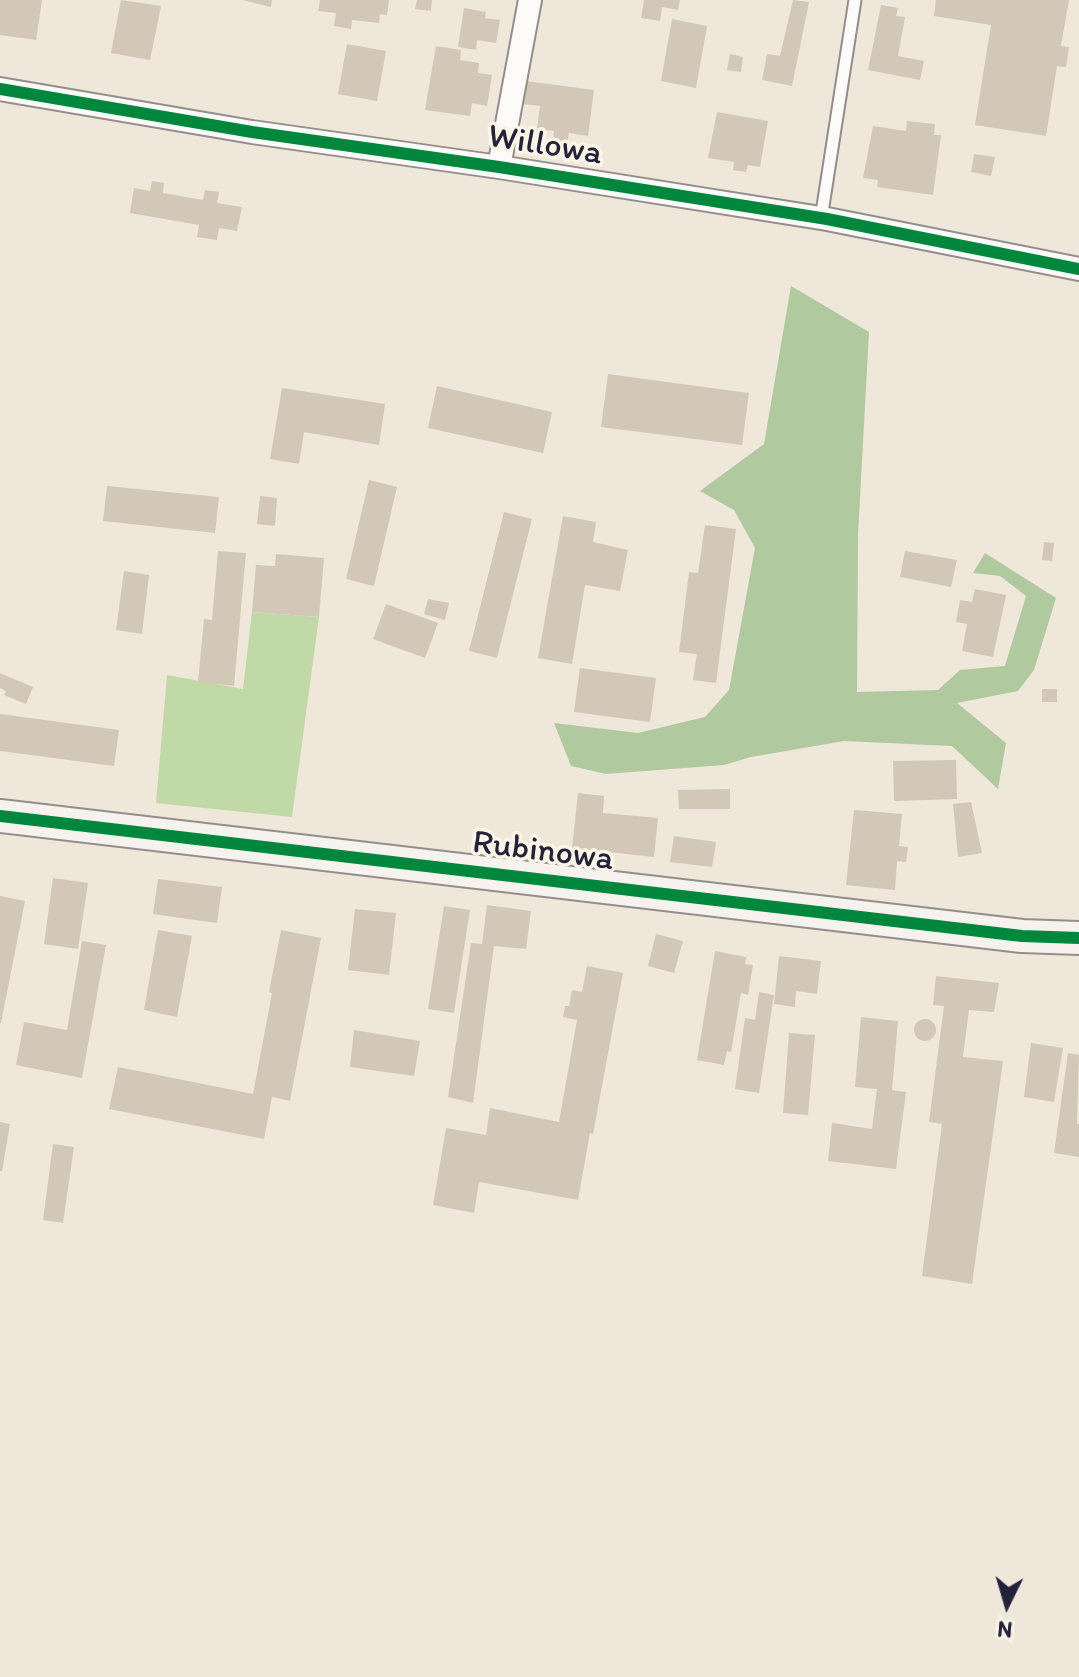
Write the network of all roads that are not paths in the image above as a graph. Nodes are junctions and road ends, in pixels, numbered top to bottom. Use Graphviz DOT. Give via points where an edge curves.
graph roads {
  1 [pos="530,0"];
  2 [pos="855,0"];
  3 [pos="0,89"];
  4 [pos="499,167"];
  5 [pos="821,219"];
  6 [pos="1079,269"];
  7 [pos="0,816"];
  8 [pos="1079,938"];
  1 -- 4 [label="street"];
  2 -- 5 [label="lane"];
  3 -- 4 [label="street, Willowa"];
  4 -- 5 [label="street, Willowa"];
  5 -- 6 [label="street, Willowa"];
  7 -- 8 [label="street, Rubinowa" via="1022,936"];
}
